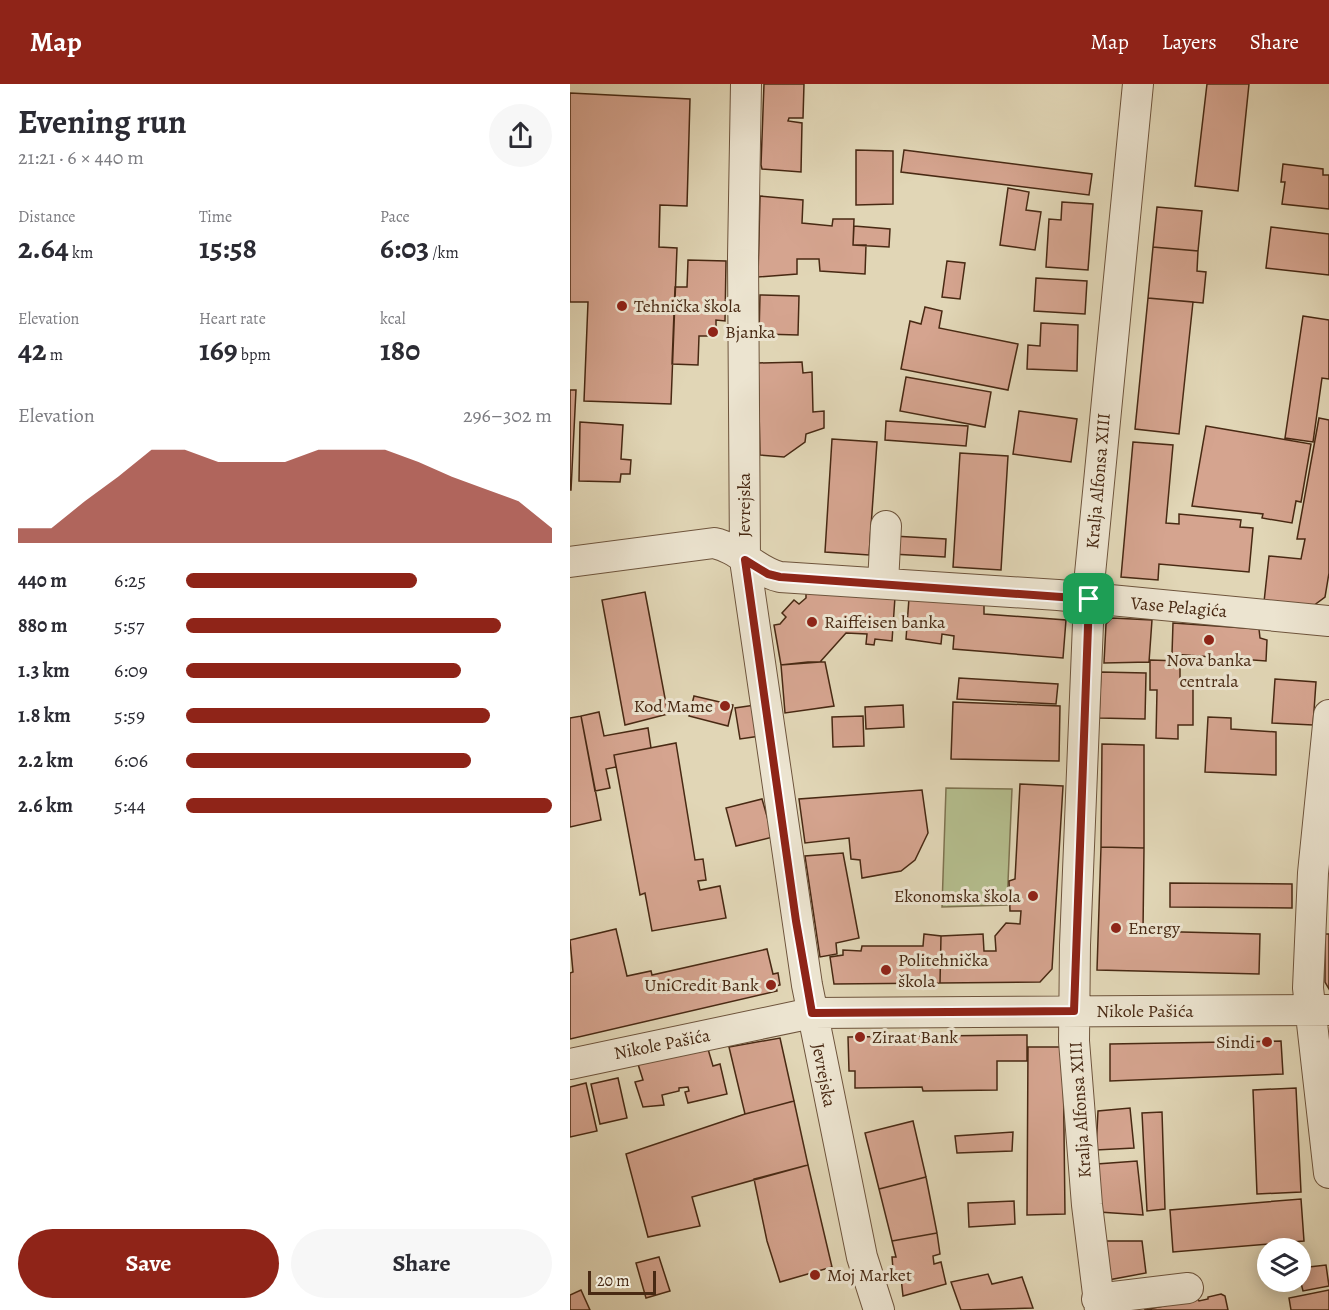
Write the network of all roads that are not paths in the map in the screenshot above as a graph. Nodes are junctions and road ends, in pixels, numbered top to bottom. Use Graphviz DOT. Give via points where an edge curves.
graph roads {
  1 [pos="746,84"];
  2 [pos="1137,84"];
  3 [pos="886,526"];
  4 [pos="745,560"];
  5 [pos="570,562"];
  6 [pos="883,583"];
  7 [pos="1089,599"];
  8 [pos="1329,621"];
  9 [pos="1329,716"];
  10 [pos="1074,1011"];
  11 [pos="1319,1011"];
  12 [pos="812,1013"];
  13 [pos="570,1064"];
  14 [pos="1329,1173"];
  15 [pos="1188,1288"];
  16 [pos="1099,1305"];
  17 [pos="879,1310"];
  1 -- 4 [label="street, Jevrejska"];
  2 -- 7 [label="street, Kralja Alfonsa XIII"];
  3 -- 6 [label="street"];
  4 -- 5 [label="street, Vase Pelagića" via="730,548 714,543"];
  4 -- 6 [label="street, Vase Pelagića" via="780,577"];
  4 -- 12 [label="street, Jevrejska"];
  6 -- 7 [label="street, Vase Pelagića"];
  7 -- 8 [label="street, Vase Pelagića"];
  7 -- 10 [label="street, Kralja Alfonsa XIII"];
  9 -- 11 [label="street" via="1313,873 1308,988"];
  10 -- 11 [label="street, Nikole Pašića"];
  10 -- 12 [label="street, Nikole Pašića"];
  10 -- 16 [label="street, Kralja Alfonsa XIII" via="1085,1181"];
  11 -- 14 [label="street"];
  12 -- 13 [label="street, Nikole Pašića"];
  12 -- 17 [label="street, Jevrejska" via="862,1257"];
  15 -- 16 [label="street"];
}
